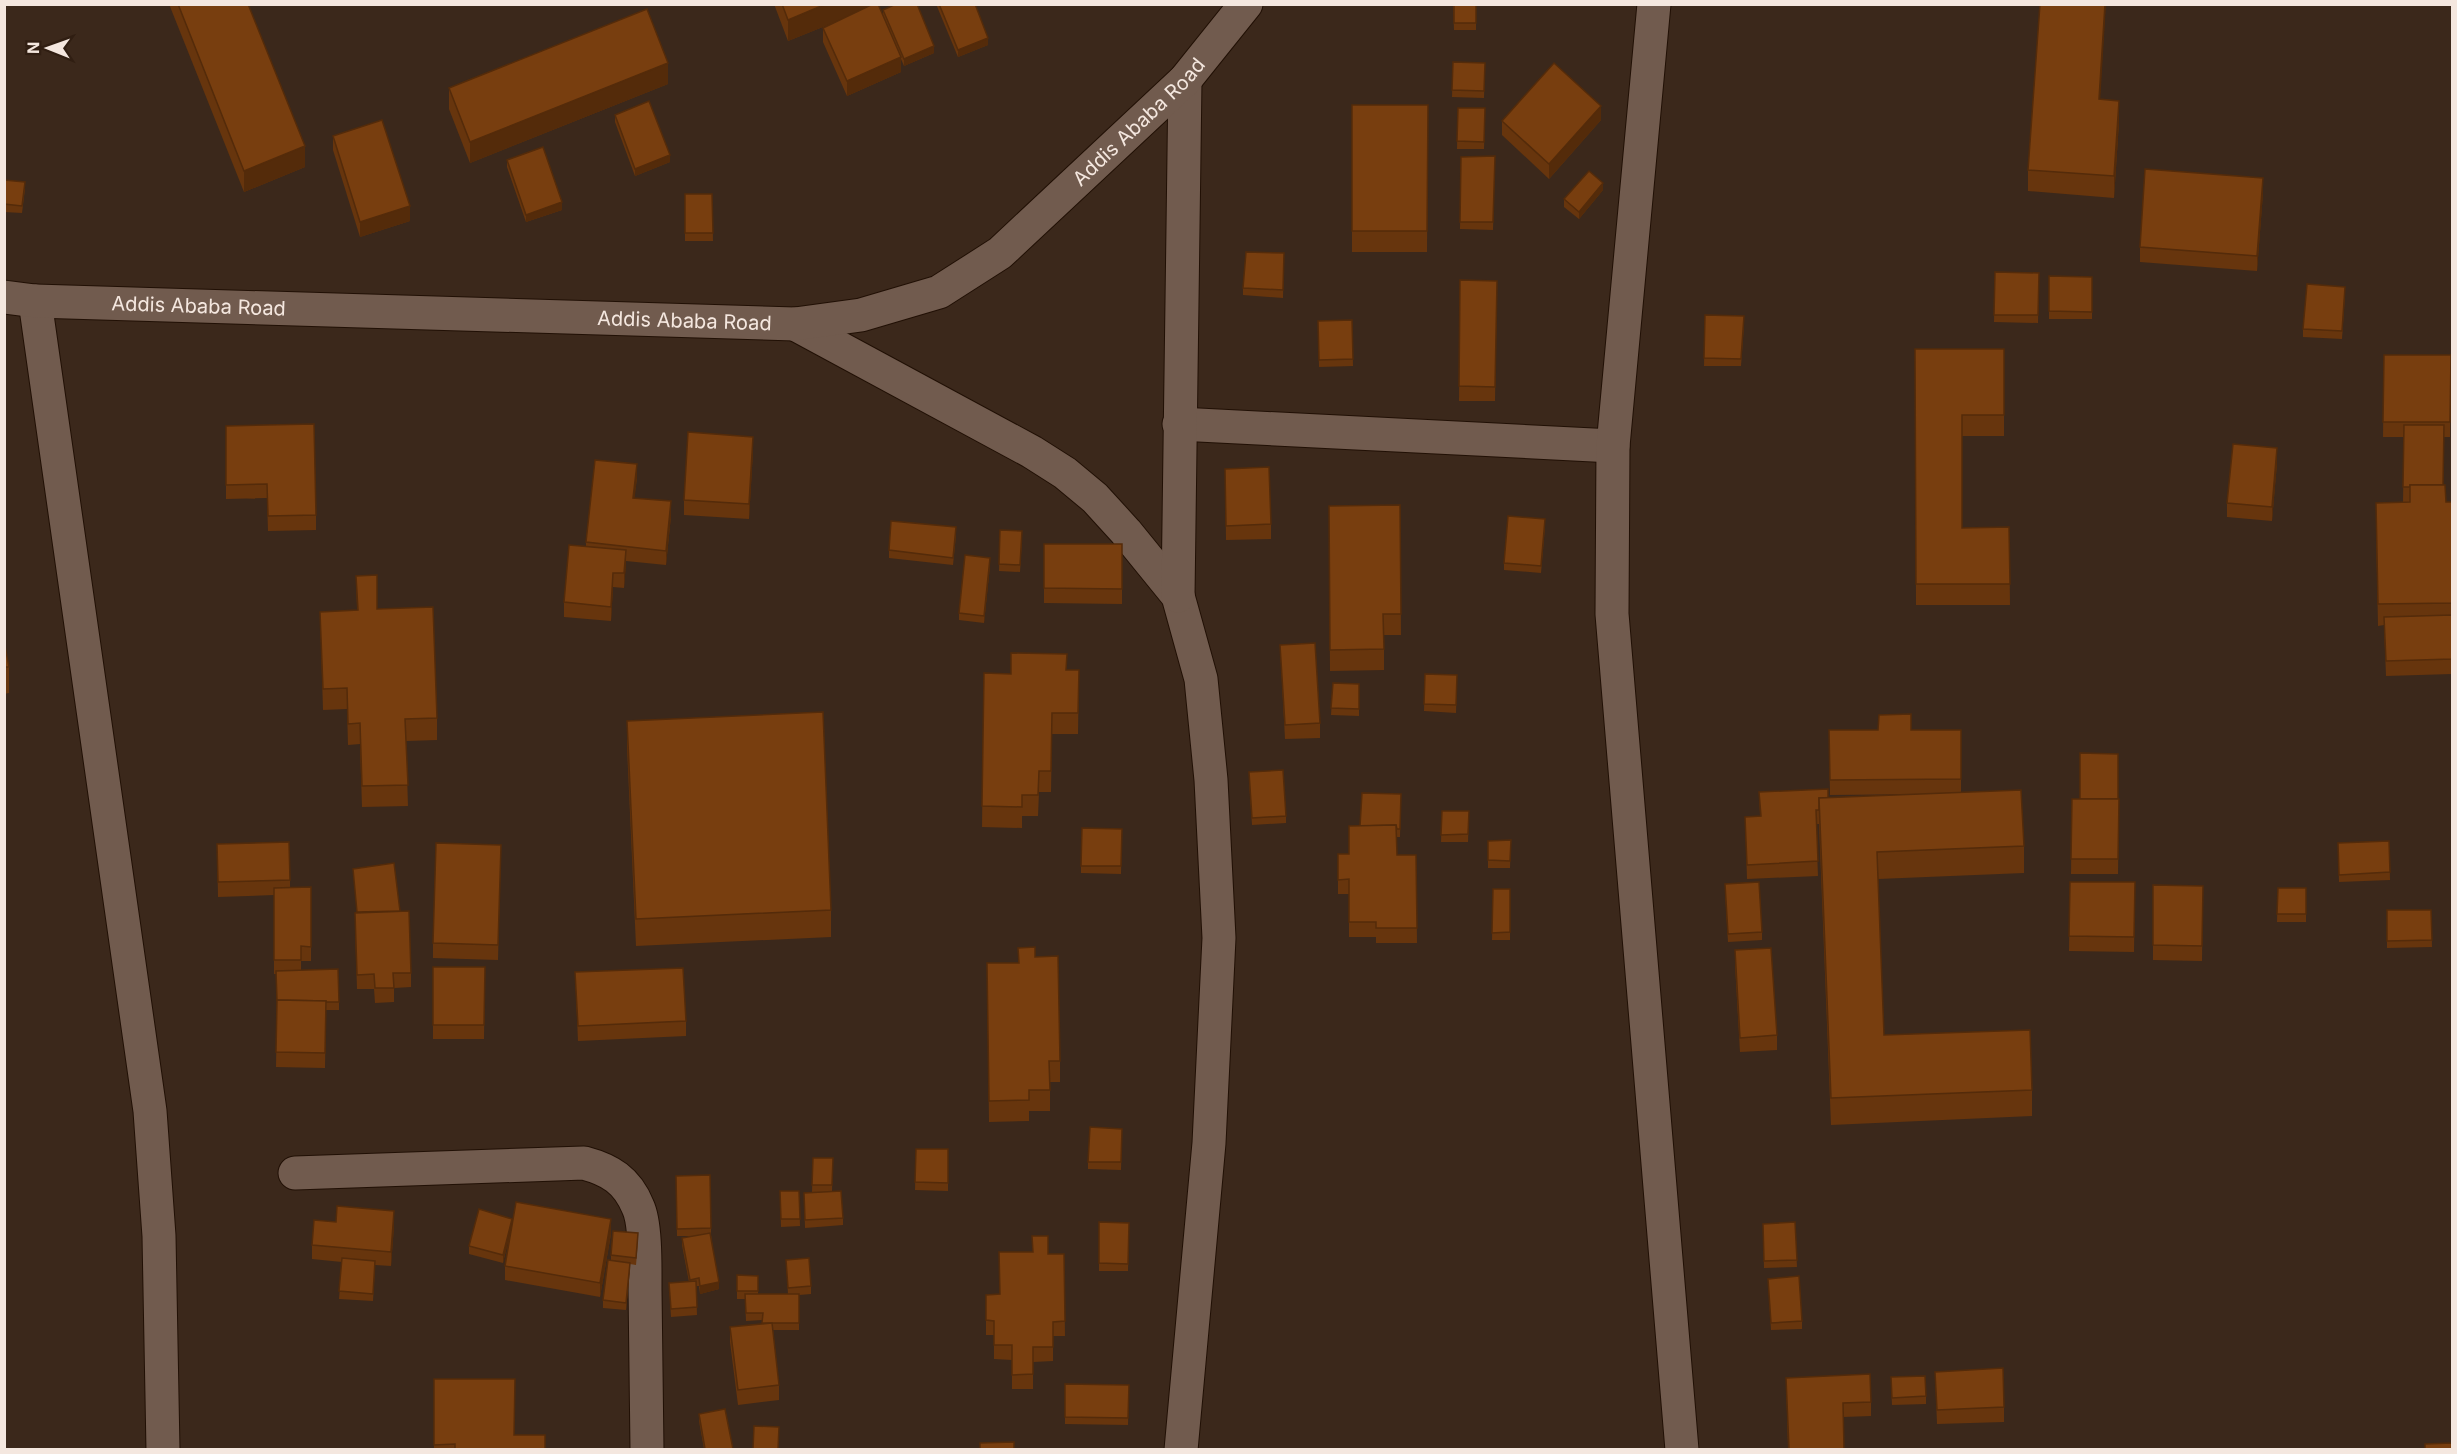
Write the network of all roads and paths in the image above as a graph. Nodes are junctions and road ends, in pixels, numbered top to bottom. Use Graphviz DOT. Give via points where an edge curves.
graph roads {
  1 [pos="1246,4"];
  2 [pos="1654,4"];
  3 [pos="1185,80"];
  4 [pos="20,299"];
  5 [pos="795,324"];
  6 [pos="1179,424"];
  7 [pos="1613,446"];
  8 [pos="1178,596"];
  9 [pos="295,1173"];
  10 [pos="163,1449"];
  11 [pos="647,1449"];
  12 [pos="1181,1449"];
  13 [pos="1682,1449"];
  1 -- 3 [label="street, Addis Ababa Road"];
  2 -- 7 [label="street"];
  3 -- 5 [label="street, Addis Ababa Road" via="1000,253 939,292 861,315"];
  3 -- 6 [label="street"];
  4 -- 5 [label="street, Addis Ababa Road"];
  4 -- 10 [label="street" via="150,1111 159,1236"];
  5 -- 8 [label="street" via="1065,473 1118,523"];
  6 -- 7 [label="street"];
  6 -- 8 [label="street"];
  7 -- 13 [label="street" via="1611,614"];
  8 -- 12 [label="street" via="1201,679 1219,938 1209,1143"];
  9 -- 11 [label="street" via="584,1162 606,1169 621,1181 639,1208 645,1263"];
}
